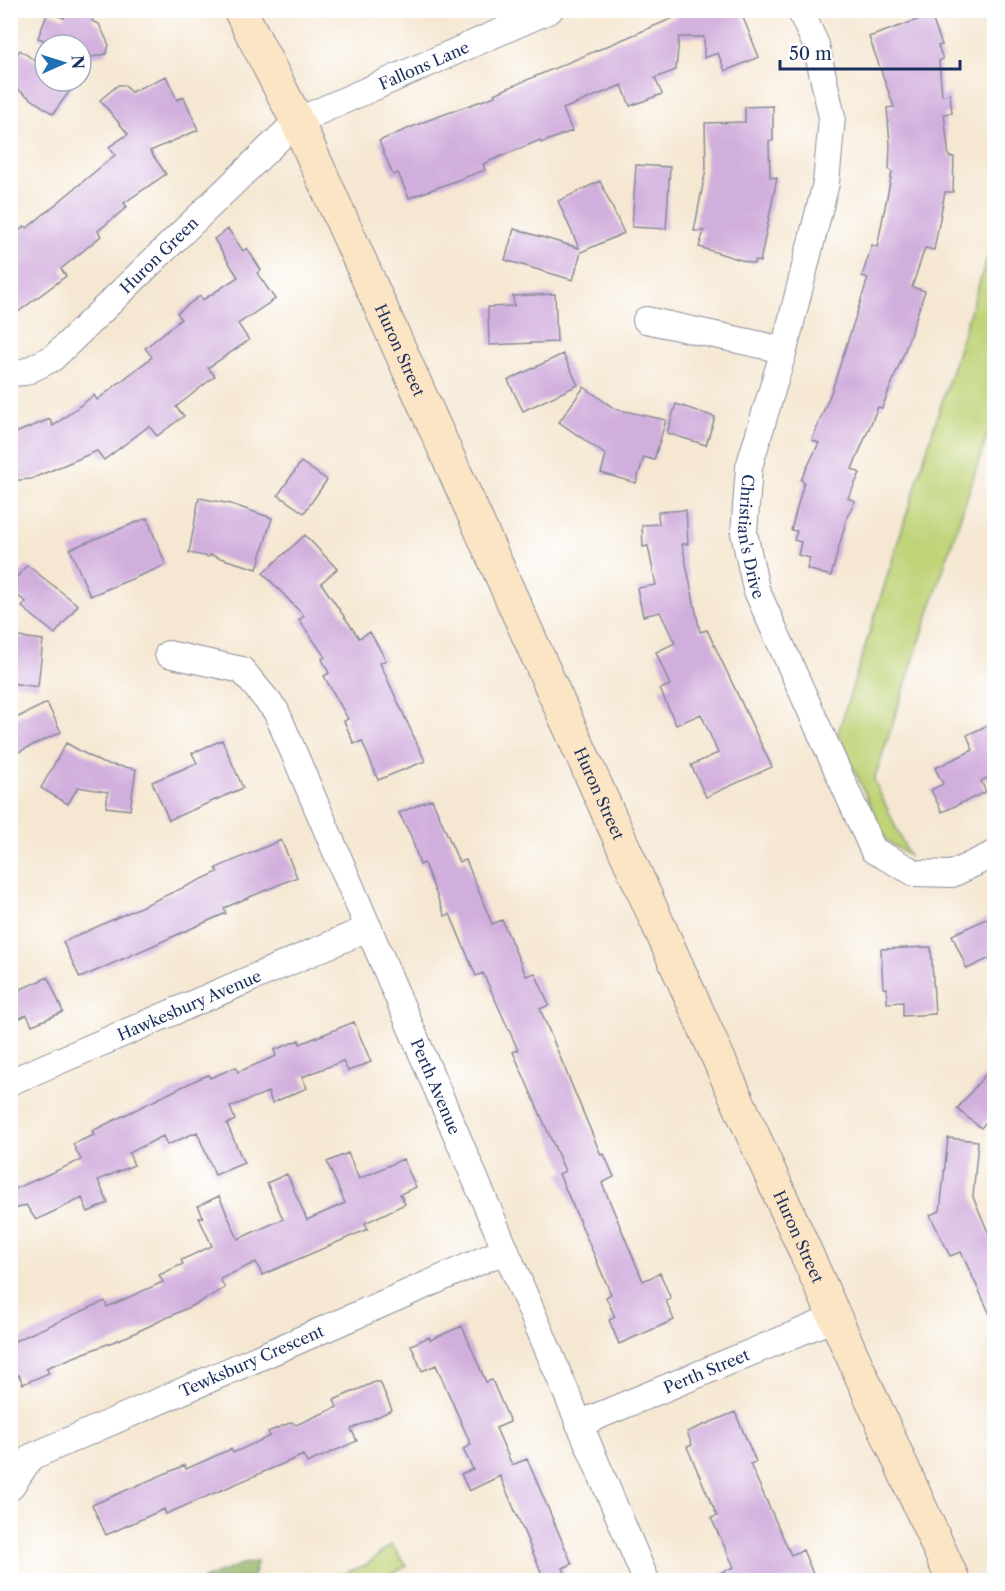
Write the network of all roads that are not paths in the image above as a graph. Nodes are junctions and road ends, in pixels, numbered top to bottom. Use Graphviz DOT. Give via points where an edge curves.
graph roads {
  1 [pos="240,10"];
  2 [pos="550,10"];
  3 [pos="800,10"];
  4 [pos="297,121"];
  5 [pos="646,320"];
  6 [pos="784,350"];
  7 [pos="10,373"];
  8 [pos="168,654"];
  9 [pos="994,854"];
  10 [pos="369,928"];
  11 [pos="10,1082"];
  12 [pos="506,1250"];
  13 [pos="834,1318"];
  14 [pos="579,1424"];
  15 [pos="10,1488"];
  16 [pos="646,1581"];
  17 [pos="953,1581"];
  1 -- 4 [label="main road, Huron Street"];
  2 -- 4 [label="street, Fallons Lane"];
  3 -- 6 [label="street, Christian's Drive" via="816,45 832,117 826,183"];
  4 -- 7 [label="street, Huron Green" via="53,358 25,372"];
  4 -- 13 [label="main road, Huron Street"];
  5 -- 6 [label="street"];
  6 -- 9 [label="street, Christian's Drive" via="749,467 744,533 756,589 873,850 915,873 952,874"];
  8 -- 10 [label="street, Perth Avenue" via="242,670 276,711"];
  10 -- 11 [label="street, Hawkesbury Avenue"];
  10 -- 12 [label="street, Perth Avenue"];
  12 -- 14 [label="street, Perth Avenue"];
  12 -- 15 [label="street, Tewksbury Crescent" via="31,1457"];
  13 -- 14 [label="street, Perth Street"];
  13 -- 17 [label="main road, Huron Street"];
  14 -- 16 [label="street, Perth Avenue"];
}
